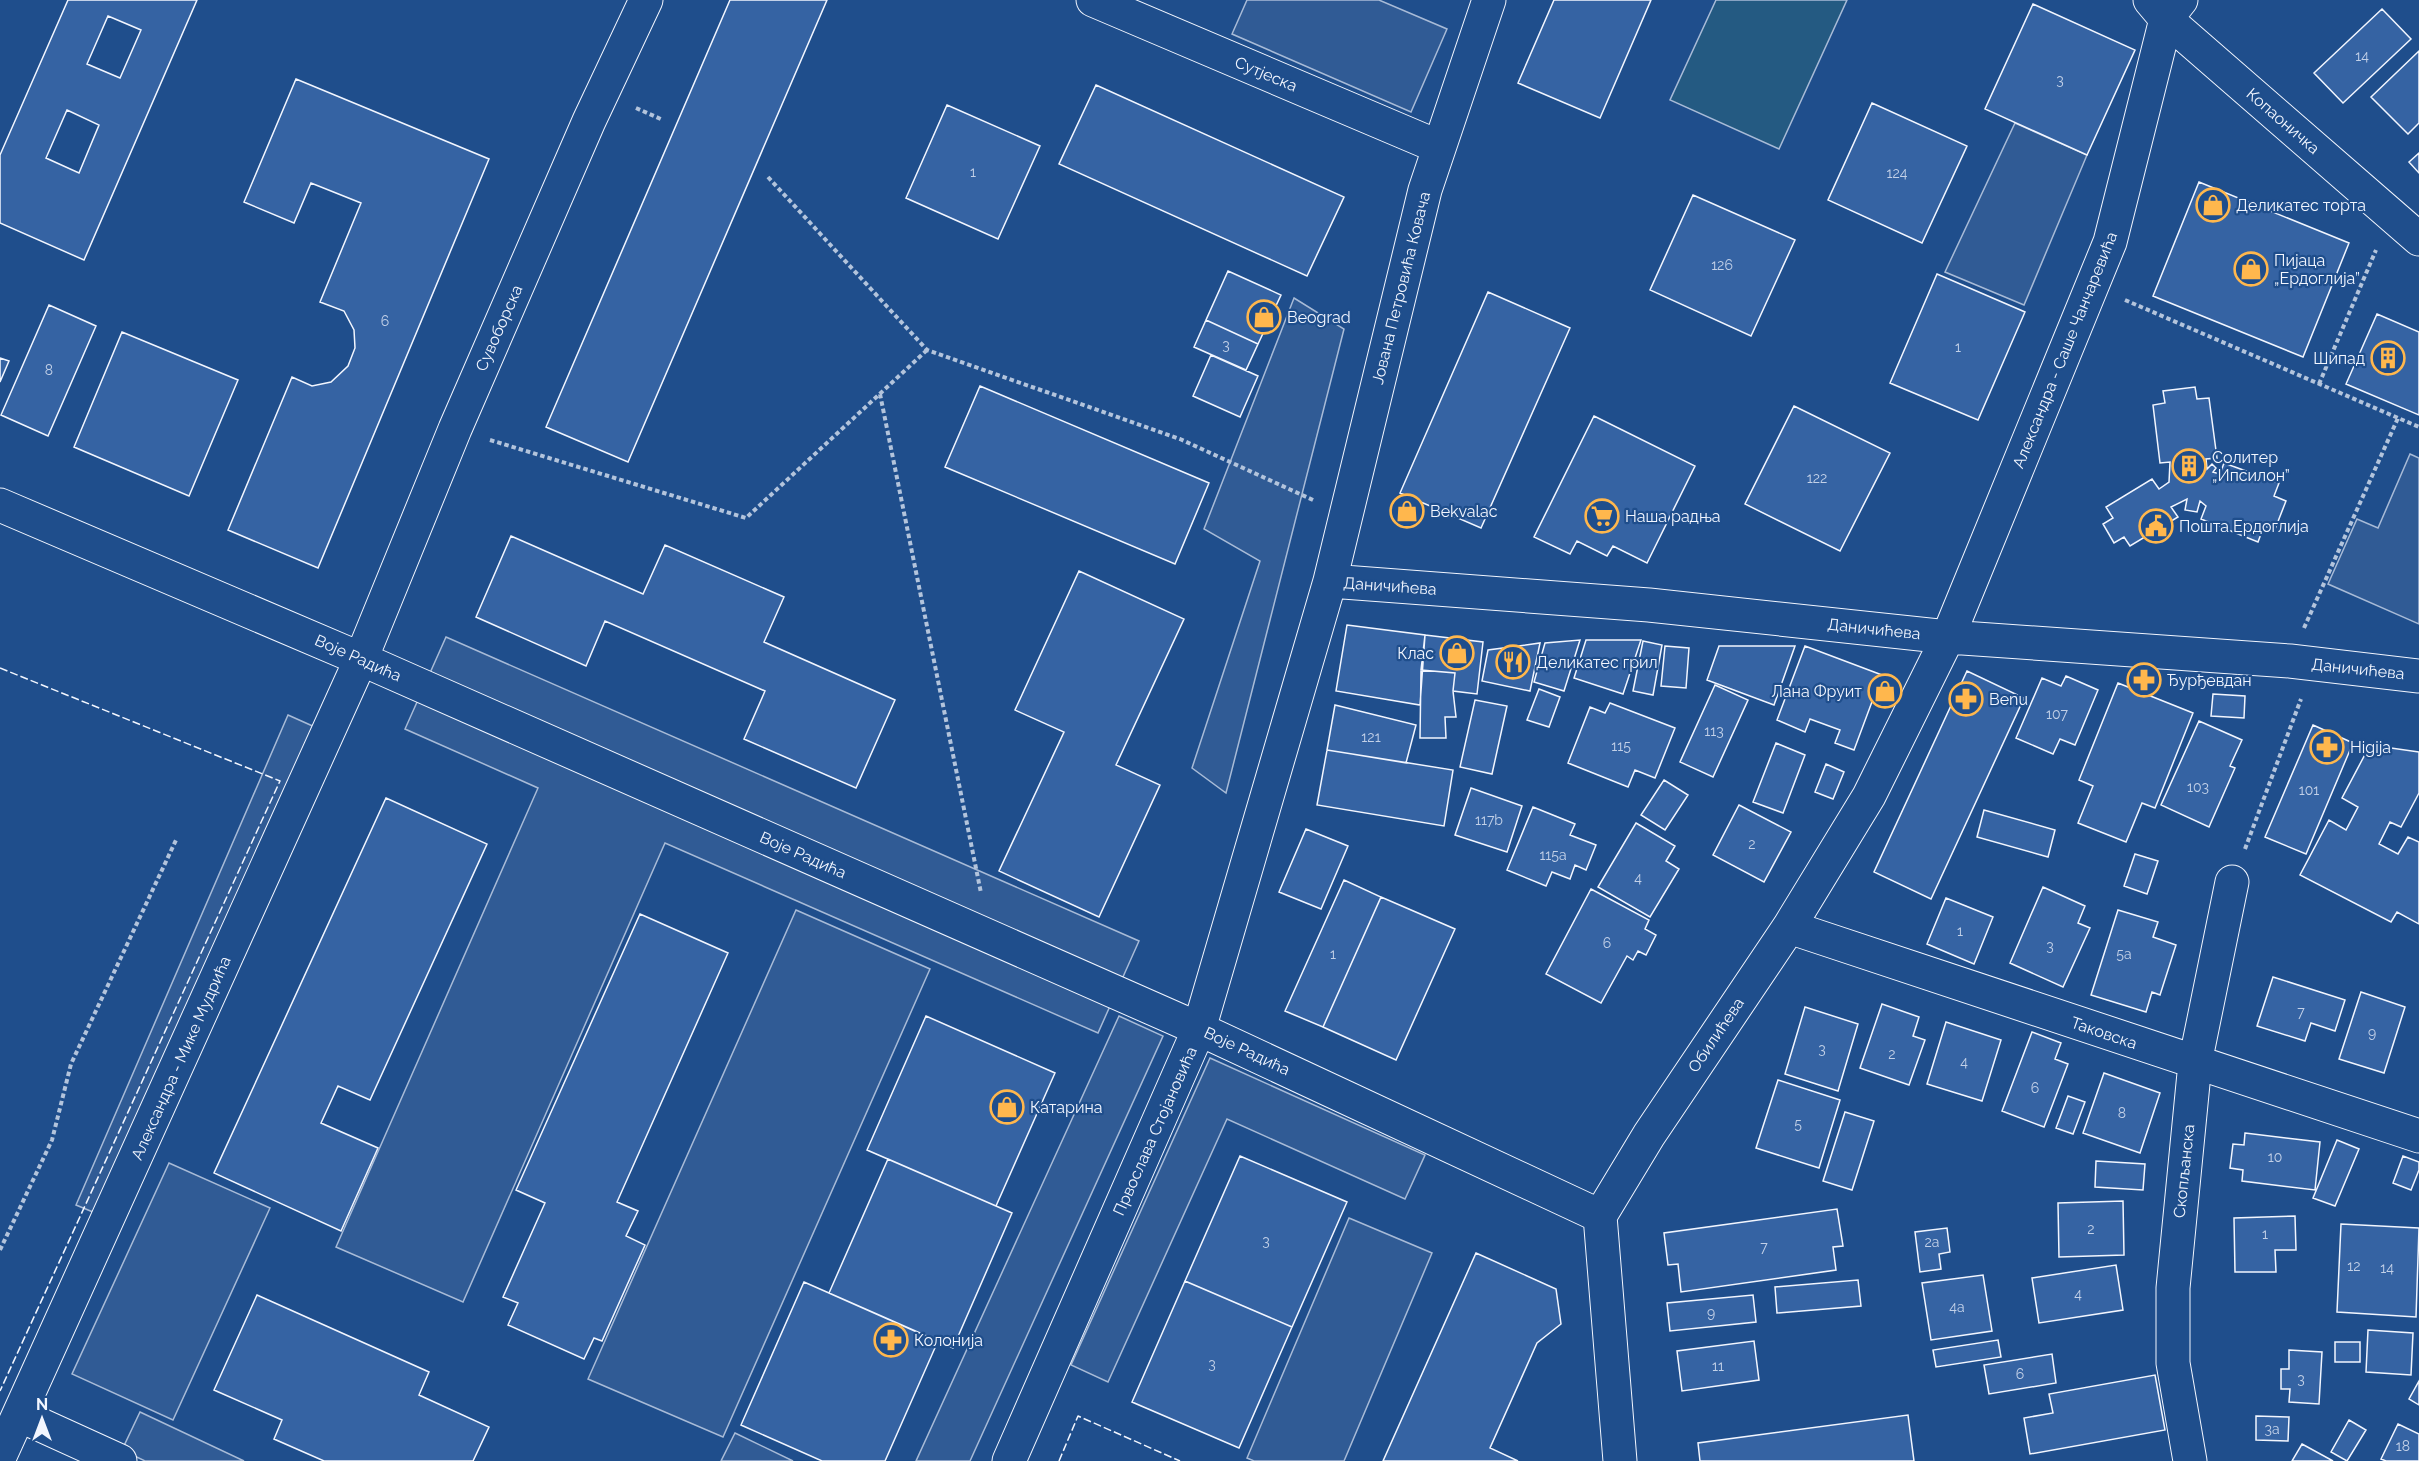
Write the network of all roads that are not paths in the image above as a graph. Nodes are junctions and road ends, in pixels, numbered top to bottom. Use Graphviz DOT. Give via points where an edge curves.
graph roads {
  1 [pos="646,0"];
  2 [pos="1093,0"];
  3 [pos="1490,0"];
  4 [pos="2166,6"];
  5 [pos="1439,147"];
  6 [pos="2419,239"];
  7 [pos="0,505"];
  8 [pos="1329,581"];
  9 [pos="1948,637"];
  10 [pos="361,659"];
  11 [pos="2419,676"];
  12 [pos="2232,882"];
  13 [pos="1789,927"];
  14 [pos="1199,1029"];
  15 [pos="2195,1063"];
  16 [pos="2419,1137"];
  17 [pos="1600,1216"];
  18 [pos="20,1415"];
  19 [pos="0,1456"];
  20 [pos="120,1461"];
  21 [pos="1009,1461"];
  22 [pos="1620,1461"];
  23 [pos="2190,1461"];
  1 -- 10 [label="street, Сувоборска" via="455,429"];
  2 -- 5 [label="street, Сутјеска"];
  3 -- 5 [label="street, Јована Петровића Ковача"];
  4 -- 6 [label="street, Копаоничка"];
  4 -- 9 [label="street, Александра - Саше Чанчаревића" via="2110,242"];
  5 -- 8 [label="street, Јована Петровића Ковача" via="1425,190"];
  7 -- 10 [label="street, Воје Радића"];
  8 -- 9 [label="street, Даничићева" via="1649,604"];
  8 -- 14 [label="street, Првослава Стојановића"];
  9 -- 11 [label="street, Даничићева" via="2302,663"];
  9 -- 13 [label="street, Обилићева" via="1869,796"];
  10 -- 14 [label="street, Воје Радића"];
  10 -- 18 [label="street, Александра - Мике Мудрића"];
  12 -- 15 [label="street, Скопљанска"];
  13 -- 15 [label="street, Таковска"];
  13 -- 17 [label="street, Обилићева" via="1649,1135"];
  14 -- 17 [label="street, Воје Радића"];
  14 -- 21 [label="street, Првослава Стојановића"];
  15 -- 16 [label="street, Таковска"];
  15 -- 23 [label="street, Скопљанска" via="2172,1327 2173,1363"];
  17 -- 22 [label="street"];
  18 -- 19 [label="street, Александра - Мике Мудрића"];
  18 -- 20 [label="street"];
}
